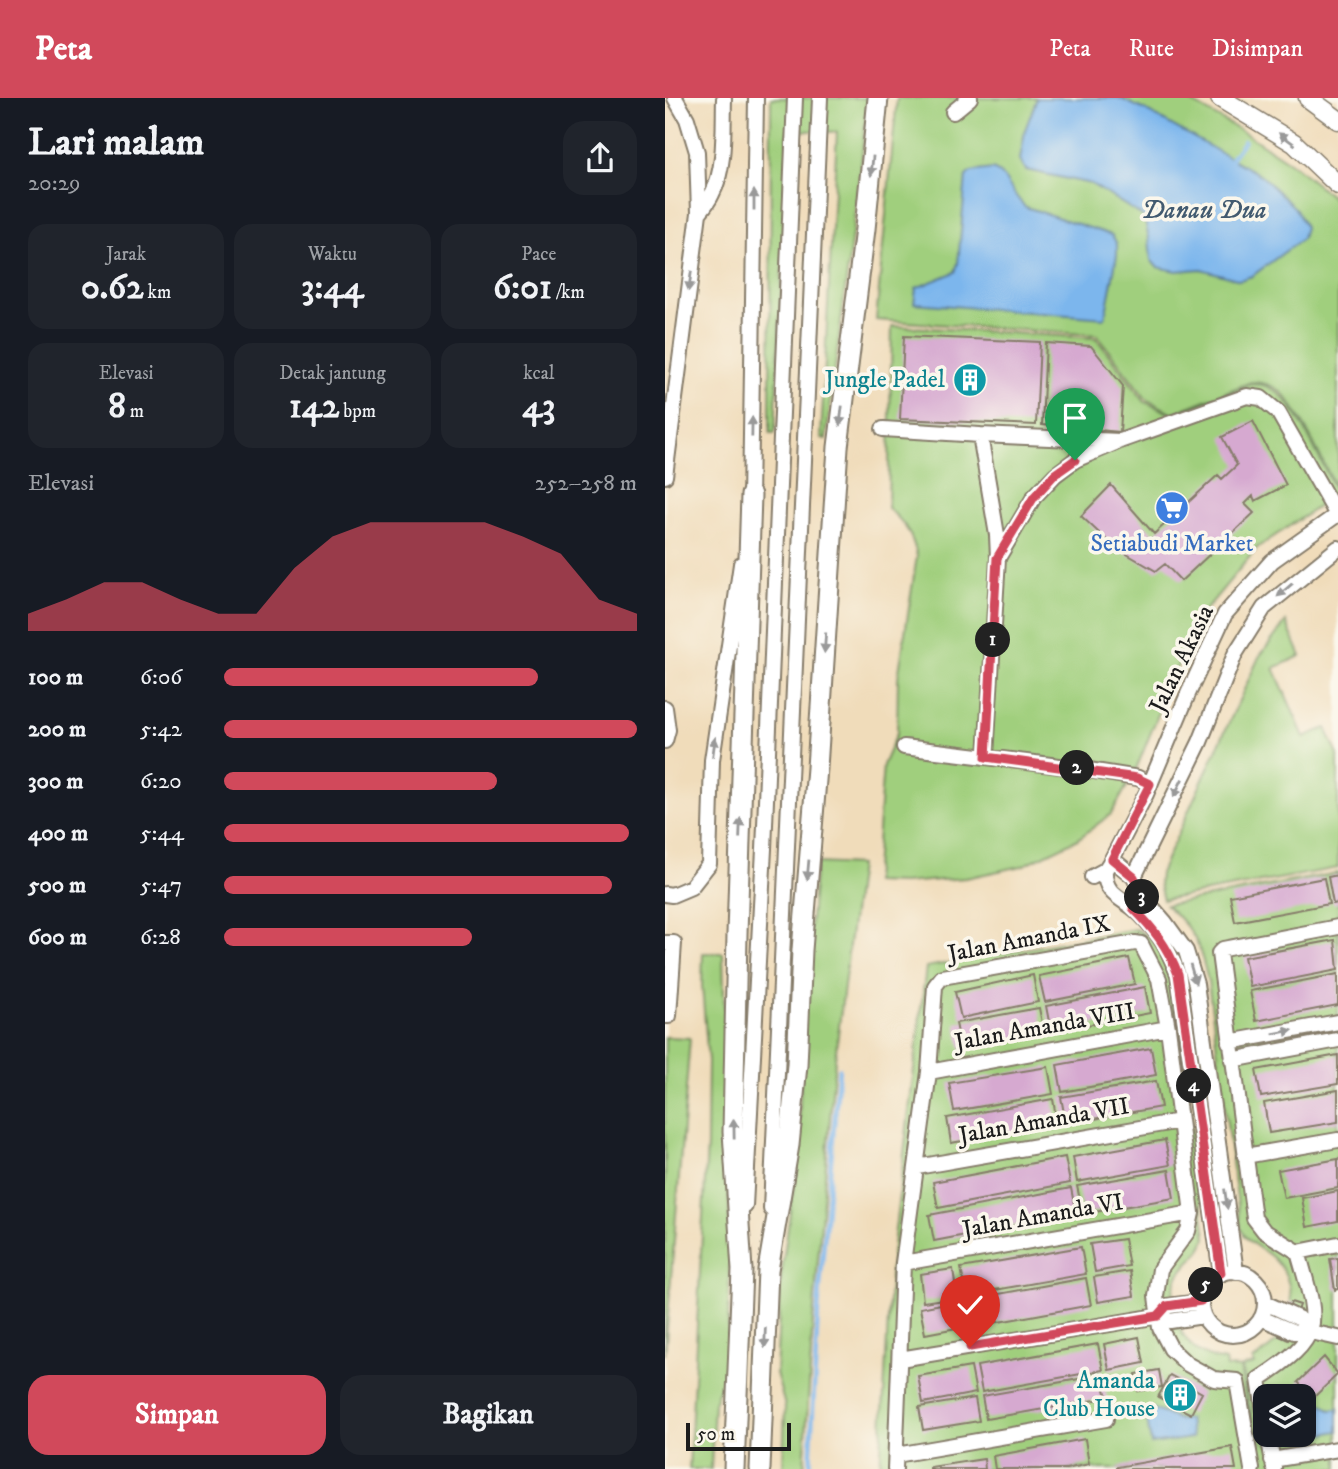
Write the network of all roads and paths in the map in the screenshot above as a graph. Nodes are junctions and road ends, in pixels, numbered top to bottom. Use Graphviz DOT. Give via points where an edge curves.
graph roads {
  1 [pos="675,98"];
  2 [pos="724,98"];
  3 [pos="756,98"];
  4 [pos="795,98"];
  5 [pos="820,98"];
  6 [pos="878,98"];
  7 [pos="970,98"];
  8 [pos="1220,98"];
  9 [pos="1308,98"];
  10 [pos="953,112"];
  11 [pos="1338,120"];
  12 [pos="1338,185"];
  13 [pos="699,213"];
  14 [pos="883,429"];
  15 [pos="980,435"];
  16 [pos="1120,440"];
  17 [pos="665,475"];
  18 [pos="751,495"];
  19 [pos="1337,514"];
  20 [pos="1335,555"];
  21 [pos="997,558"];
  22 [pos="665,708"];
  23 [pos="665,741"];
  24 [pos="904,747"];
  25 [pos="986,757"];
  26 [pos="1150,784"];
  27 [pos="1103,868"];
  28 [pos="1134,877"];
  29 [pos="665,894"];
  30 [pos="1138,903"];
  31 [pos="1338,927"];
  32 [pos="665,943"];
  33 [pos="665,1016"];
  34 [pos="1338,1022"];
  35 [pos="1168,1028"];
  36 [pos="1338,1040"];
  37 [pos="1229,1042"];
  38 [pos="1232,1060"];
  39 [pos="929,1072"];
  40 [pos="1179,1121"];
  41 [pos="1338,1140"];
  42 [pos="1245,1156"];
  43 [pos="917,1167"];
  44 [pos="1192,1213"];
  45 [pos="1338,1244"];
  46 [pos="1298,1252"];
  47 [pos="903,1263"];
  48 [pos="742,1270"];
  49 [pos="768,1270"];
  50 [pos="1236,1272"];
  51 [pos="1221,1273"];
  52 [pos="1265,1303"];
  53 [pos="1202,1309"];
  54 [pos="1158,1316"];
  55 [pos="1261,1318"];
  56 [pos="1311,1332"];
  57 [pos="1338,1338"];
  58 [pos="900,1359"];
  59 [pos="1260,1384"];
  60 [pos="1106,1419"];
  61 [pos="1338,1449"];
  62 [pos="895,1462"];
  63 [pos="1273,1464"];
  64 [pos="734,1469"];
  65 [pos="760,1469"];
  66 [pos="1252,1469"];
  1 -- 13 [label="street" via="697,152"];
  2 -- 13 [label="street" via="718,172 713,193"];
  18 -- 3 [label="street, one-way"];
  4 -- 48 [label="street"];
  5 -- 49 [label="street"];
  6 -- 49 [label="highway, one-way" via="838,447 797,1065"];
  7 -- 10 [label="street"];
  12 -- 8 [label="main road, one-way" via="1294,143"];
  9 -- 11 [label="main road"];
  13 -- 17 [label="street, one-way"];
  14 -- 15 [label="street"];
  15 -- 16 [label="street"];
  15 -- 21 [label="street"];
  16 -- 19 [label="street" via="1234,399 1261,398 1278,412"];
  16 -- 21 [label="street" via="1055,474 1026,509"];
  29 -- 18 [label="street, one-way" via="691,887 709,864 712,760"];
  48 -- 18 [label="highway, one-way" via="733,1132"];
  19 -- 26 [label="street, Jalan Akasia" via="1272,561 1225,614"];
  20 -- 28 [label="street, Jalan Akasia, one-way" via="1264,608 1235,654 1200,742"];
  21 -- 25 [label="street"];
  22 -- 23 [label="street" via="669,730"];
  24 -- 25 [label="street"];
  25 -- 26 [label="street" via="1137,778"];
  26 -- 27 [label="street, Jalan Akasia"];
  27 -- 28 [label="street"];
  27 -- 30 [label="street" via="1107,898"];
  28 -- 30 [label="street"];
  30 -- 50 [label="street, one-way" via="1165,922 1186,951 1196,984"];
  30 -- 51 [label="street" via="1178,974"];
  31 -- 37 [label="street" via="1220,950"];
  32 -- 33 [label="street" via="674,943 669,1016"];
  37 -- 34 [label="street, one-way"];
  35 -- 39 [label="street, Jalan Amanda VIII"];
  35 -- 39 [label="street, Jalan Amanda IX" via="1159,979 1140,944 942,978 935,986"];
  35 -- 40 [label="street"];
  36 -- 38 [label="street"];
  37 -- 38 [label="street"];
  38 -- 42 [label="street"];
  39 -- 43 [label="street"];
  40 -- 43 [label="street, Jalan Amanda VII"];
  40 -- 44 [label="street"];
  41 -- 42 [label="street"];
  42 -- 46 [label="street" via="1254,1218 1264,1231"];
  43 -- 47 [label="street"];
  44 -- 47 [label="street, Jalan Amanda VI"];
  44 -- 54 [label="street" via="1188,1231 1160,1269"];
  45 -- 46 [label="street"];
  46 -- 56 [label="street" via="1314,1309"];
  47 -- 58 [label="street"];
  48 -- 64 [label="highway"];
  49 -- 65 [label="highway, one-way"];
  50 -- 51 [label="street"];
  50 -- 52 [label="street" via="1257,1282"];
  51 -- 53 [label="street" via="1209,1282"];
  52 -- 55 [label="street"];
  52 -- 56 [label="street" via="1300,1319"];
  53 -- 54 [label="street" via="1170,1321"];
  53 -- 55 [label="street" via="1207,1323 1220,1333 1236,1335 1251,1330"];
  54 -- 58 [label="street"];
  54 -- 66 [label="street" via="1171,1349 1187,1364 1214,1379 1237,1381"];
  55 -- 56 [label="street" via="1294,1332"];
  56 -- 57 [label="street"];
  56 -- 59 [label="street" via="1296,1352 1259,1379"];
  58 -- 62 [label="street"];
  60 -- 62 [label="street"];
  61 -- 63 [label="street"];
}
